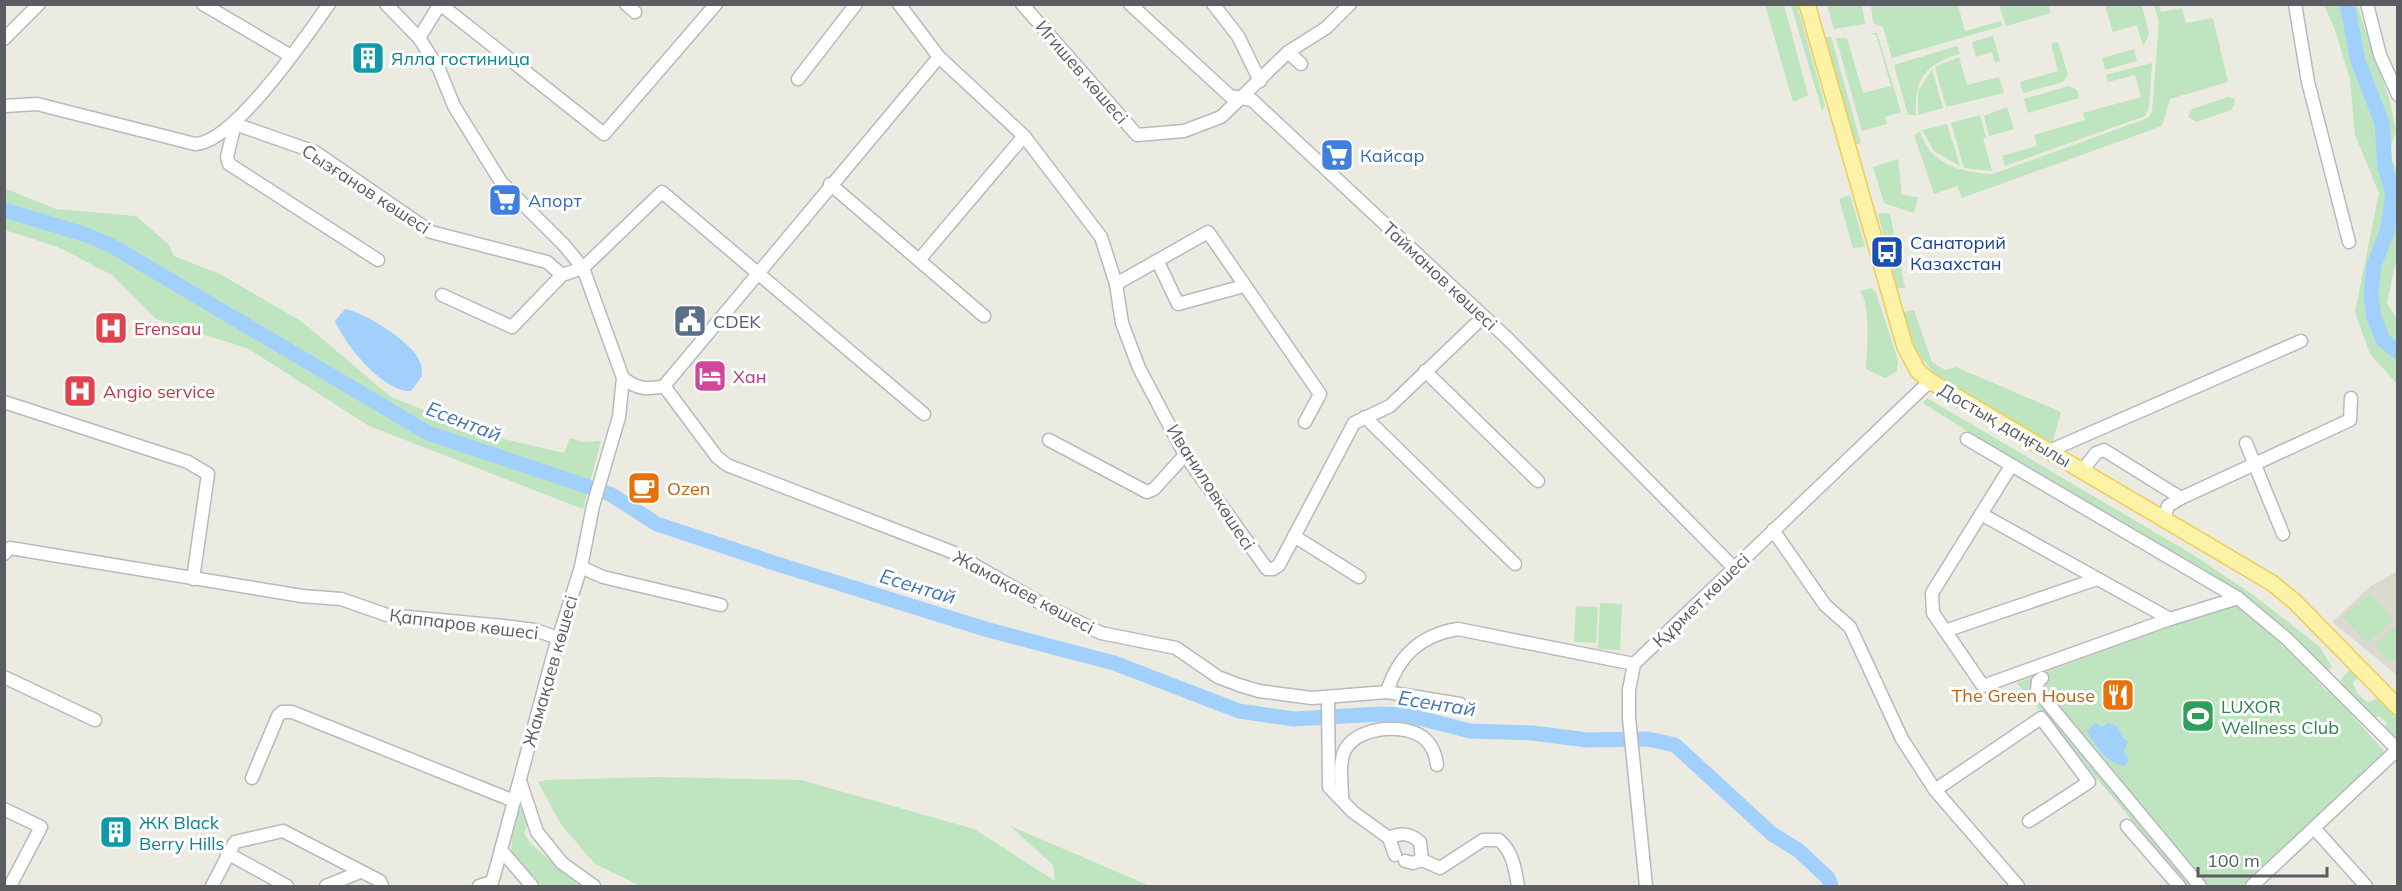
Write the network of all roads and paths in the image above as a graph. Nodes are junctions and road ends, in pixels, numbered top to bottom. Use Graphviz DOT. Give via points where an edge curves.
graph roads {
  1 [pos="39,4"];
  2 [pos="203,4"];
  3 [pos="329,4"];
  4 [pos="386,4"];
  5 [pos="440,4"];
  6 [pos="716,4"];
  7 [pos="856,4"];
  8 [pos="899,4"];
  9 [pos="1022,4"];
  10 [pos="1130,4"];
  11 [pos="1213,4"];
  12 [pos="1350,4"];
  13 [pos="1807,4"];
  14 [pos="2295,4"];
  15 [pos="2367,4"];
  16 [pos="419,38"];
  17 [pos="4,39"];
  18 [pos="1288,52"];
  19 [pos="291,56"];
  20 [pos="939,57"];
  21 [pos="1301,64"];
  22 [pos="798,79"];
  23 [pos="1260,81"];
  24 [pos="2397,95"];
  25 [pos="1241,99"];
  26 [pos="4,106"];
  27 [pos="235,124"];
  28 [pos="1024,136"];
  29 [pos="830,184"];
  30 [pos="2349,242"];
  31 [pos="378,260"];
  32 [pos="919,260"];
  33 [pos="1158,262"];
  34 [pos="583,268"];
  35 [pos="758,274"];
  36 [pos="563,275"];
  37 [pos="1116,284"];
  38 [pos="1244,286"];
  39 [pos="442,295"];
  40 [pos="984,316"];
  41 [pos="1483,317"];
  42 [pos="2301,341"];
  43 [pos="1425,371"];
  44 [pos="623,378"];
  45 [pos="1930,381"];
  46 [pos="664,386"];
  47 [pos="2351,398"];
  48 [pos="7,403"];
  49 [pos="924,414"];
  50 [pos="1365,417"];
  51 [pos="1305,422"];
  52 [pos="1967,439"];
  53 [pos="1049,440"];
  54 [pos="2246,443"];
  55 [pos="2049,451"];
  56 [pos="1185,455"];
  57 [pos="2253,464"];
  58 [pos="2011,466"];
  59 [pos="2082,471"];
  60 [pos="1538,481"];
  61 [pos="2181,498"];
  62 [pos="1981,514"];
  63 [pos="2164,519"];
  64 [pos="1773,530"];
  65 [pos="2283,534"];
  66 [pos="1294,536"];
  67 [pos="7,551"];
  68 [pos="1515,564"];
  69 [pos="580,567"];
  70 [pos="1734,568"];
  71 [pos="1359,577"];
  72 [pos="193,579"];
  73 [pos="2097,579"];
  74 [pos="2238,598"];
  75 [pos="721,605"];
  76 [pos="2170,619"];
  77 [pos="1945,631"];
  78 [pos="558,638"];
  79 [pos="1634,664"];
  80 [pos="4,677"];
  81 [pos="2042,678"];
  82 [pos="1387,692"];
  83 [pos="1328,699"];
  84 [pos="1460,704"];
  85 [pos="2397,707"];
  86 [pos="95,720"];
  87 [pos="2397,750"];
  88 [pos="1437,765"];
  89 [pos="252,778"];
  90 [pos="520,781"];
  91 [pos="1935,790"];
  92 [pos="1342,798"];
  93 [pos="514,801"];
  94 [pos="4,809"];
  95 [pos="2029,821"];
  96 [pos="2127,826"];
  97 [pos="2314,828"];
  98 [pos="1389,838"];
  99 [pos="501,850"];
  100 [pos="227,853"];
  101 [pos="1422,860"];
  102 [pos="360,872"];
  103 [pos="10,886"];
  104 [pos="212,886"];
  105 [pos="287,886"];
  106 [pos="326,886"];
  107 [pos="382,886"];
  108 [pos="479,886"];
  109 [pos="532,886"];
  110 [pos="594,886"];
  111 [pos="1518,886"];
  112 [pos="1646,886"];
  113 [pos="2018,886"];
  114 [pos="2179,886"];
  115 [pos="2200,886"];
  116 [pos="2252,886"];
  117 [pos="2366,886"];
  1 -- 17 [label="street"];
  2 -- 19 [label="street"];
  3 -- 19 [label="street"];
  4 -- 16 [label="street"];
  5 -- 6 [label="street" via="604,135"];
  5 -- 16 [label="street"];
  7 -- 22 [label="street"];
  8 -- 20 [label="street, Иваниловкөшесі"];
  9 -- 25 [label="street, Игишев көшесі" via="1137,135 1203,126 1221,117"];
  10 -- 25 [label="street, Тайманов көшесі" via="1230,96"];
  11 -- 23 [label="street" via="1238,36"];
  12 -- 18 [label="street, Игишев көшесі" via="1326,28"];
  13 -- 45 [label="main road, Достық даңғылы" via="1905,347 1918,370"];
  14 -- 30 [label="street" via="2308,82"];
  15 -- 24 [label="street" via="2380,55"];
  16 -- 34 [label="street" via="440,69 454,106 501,182"];
  18 -- 21 [label="street"];
  18 -- 23 [label="street, Игишев көшесі"];
  19 -- 27 [label="street"];
  20 -- 28 [label="street, Иваниловкөшесі"];
  20 -- 29 [label="street"];
  23 -- 25 [label="street, Игишев көшесі"];
  25 -- 41 [label="street, Тайманов көшесі" via="1252,100"];
  26 -- 27 [label="street" via="37,104 195,144"];
  27 -- 31 [label="street" via="226,157 229,164"];
  27 -- 36 [label="street, Сызғанов көшесі" via="315,152 431,232 546,262"];
  28 -- 32 [label="street"];
  28 -- 37 [label="street, Иваниловкөшесі" via="1101,237"];
  29 -- 32 [label="street"];
  29 -- 35 [label="street"];
  32 -- 40 [label="street"];
  33 -- 37 [label="street"];
  33 -- 38 [label="street" via="1178,304"];
  33 -- 38 [label="street" via="1208,232"];
  34 -- 35 [label="street" via="662,192"];
  34 -- 36 [label="street"];
  34 -- 44 [label="street"];
  35 -- 46 [label="street"];
  35 -- 49 [label="street"];
  36 -- 39 [label="street" via="510,327"];
  37 -- 56 [label="street, Иваниловкөшесі" via="1122,323 1139,368"];
  38 -- 51 [label="street" via="1320,394"];
  41 -- 43 [label="street, Иваниловкөшесі"];
  41 -- 70 [label="street, Тайманов көшесі"];
  42 -- 55 [label="street"];
  43 -- 50 [label="street, Иваниловкөшесі" via="1390,406"];
  43 -- 60 [label="street"];
  44 -- 46 [label="street" via="636,387"];
  44 -- 69 [label="street, Жамақаев көшесі" via="619,417"];
  45 -- 55 [label="main road, Достық даңғылы"];
  45 -- 64 [label="street, Құрмет көшесі"];
  46 -- 83 [label="street, Жамақаев көшесі" via="727,465 952,552 1101,633 1176,648 1218,676 1249,688"];
  47 -- 57 [label="street" via="2350,420"];
  48 -- 72 [label="street" via="188,462 208,474"];
  50 -- 66 [label="street, Иваниловкөшесі" via="1354,423"];
  50 -- 68 [label="street"];
  52 -- 58 [label="street"];
  53 -- 56 [label="street" via="1147,492"];
  54 -- 57 [label="street"];
  55 -- 59 [label="main road, Достық даңғылы"];
  56 -- 66 [label="street, Иваниловкөшесі" via="1267,569 1279,565"];
  57 -- 61 [label="street"];
  57 -- 65 [label="street"];
  58 -- 62 [label="street"];
  58 -- 74 [label="street"];
  59 -- 61 [label="street" via="2096,453 2104,450"];
  59 -- 63 [label="main road, Достық даңғылы"];
  61 -- 63 [label="street" via="2168,506"];
  62 -- 73 [label="street"];
  62 -- 77 [label="street" via="1932,592 1933,613"];
  63 -- 85 [label="main road, Достық даңғылы" via="2272,583"];
  64 -- 70 [label="street, Құрмет көшесі"];
  64 -- 91 [label="street" via="1825,604 1850,627 1902,739"];
  66 -- 71 [label="street"];
  67 -- 72 [label="street, Қаппаров көшесі"];
  69 -- 75 [label="street" via="603,578"];
  69 -- 78 [label="street, Жамақаев көшесі"];
  70 -- 79 [label="street, Құрмет көшесі"];
  72 -- 78 [label="street, Қаппаров көшесі" via="341,598 387,615 535,630"];
  73 -- 76 [label="street"];
  73 -- 77 [label="street"];
  74 -- 76 [label="street"];
  74 -- 87 [label="street" via="2287,639"];
  76 -- 77 [label="street" via="1983,686"];
  78 -- 90 [label="street, Жамақаев көшесі"];
  79 -- 82 [label="street" via="1458,629 1431,635 1414,645 1392,675"];
  79 -- 112 [label="street" via="1629,690 1630,726"];
  80 -- 86 [label="street"];
  81 -- 115 [label="street" via="2037,690"];
  82 -- 83 [label="street, Жамақаев көшесі"];
  82 -- 84 [label="street, Жамақаев көшесі"];
  83 -- 92 [label="street" via="1329,787"];
  87 -- 97 [label="street"];
  88 -- 92 [label="street" via="1432,748 1417,734 1367,732 1351,742 1342,758"];
  89 -- 93 [label="street" via="278,716 292,712"];
  90 -- 93 [label="street, Жамақаев көшесі"];
  90 -- 110 [label="street" via="537,832 562,863"];
  91 -- 95 [label="street" via="2042,718 2089,782"];
  91 -- 113 [label="street"];
  92 -- 98 [label="street" via="1353,812"];
  93 -- 99 [label="street, Жамақаев көшесі"];
  94 -- 103 [label="street" via="41,827"];
  96 -- 114 [label="street"];
  97 -- 116 [label="street"];
  97 -- 117 [label="street"];
  98 -- 101 [label="street" via="1400,858 1413,863"];
  98 -- 101 [label="street" via="1405,833 1414,836 1420,842"];
  99 -- 108 [label="street, Жамақаев көшесі" via="492,882"];
  99 -- 109 [label="street"];
  100 -- 102 [label="street" via="235,842 283,831"];
  100 -- 104 [label="street"];
  100 -- 105 [label="street"];
  101 -- 111 [label="street" via="1440,868 1483,840 1498,840 1509,851"];
  102 -- 106 [label="street"];
  102 -- 107 [label="street" via="380,881"];
}
